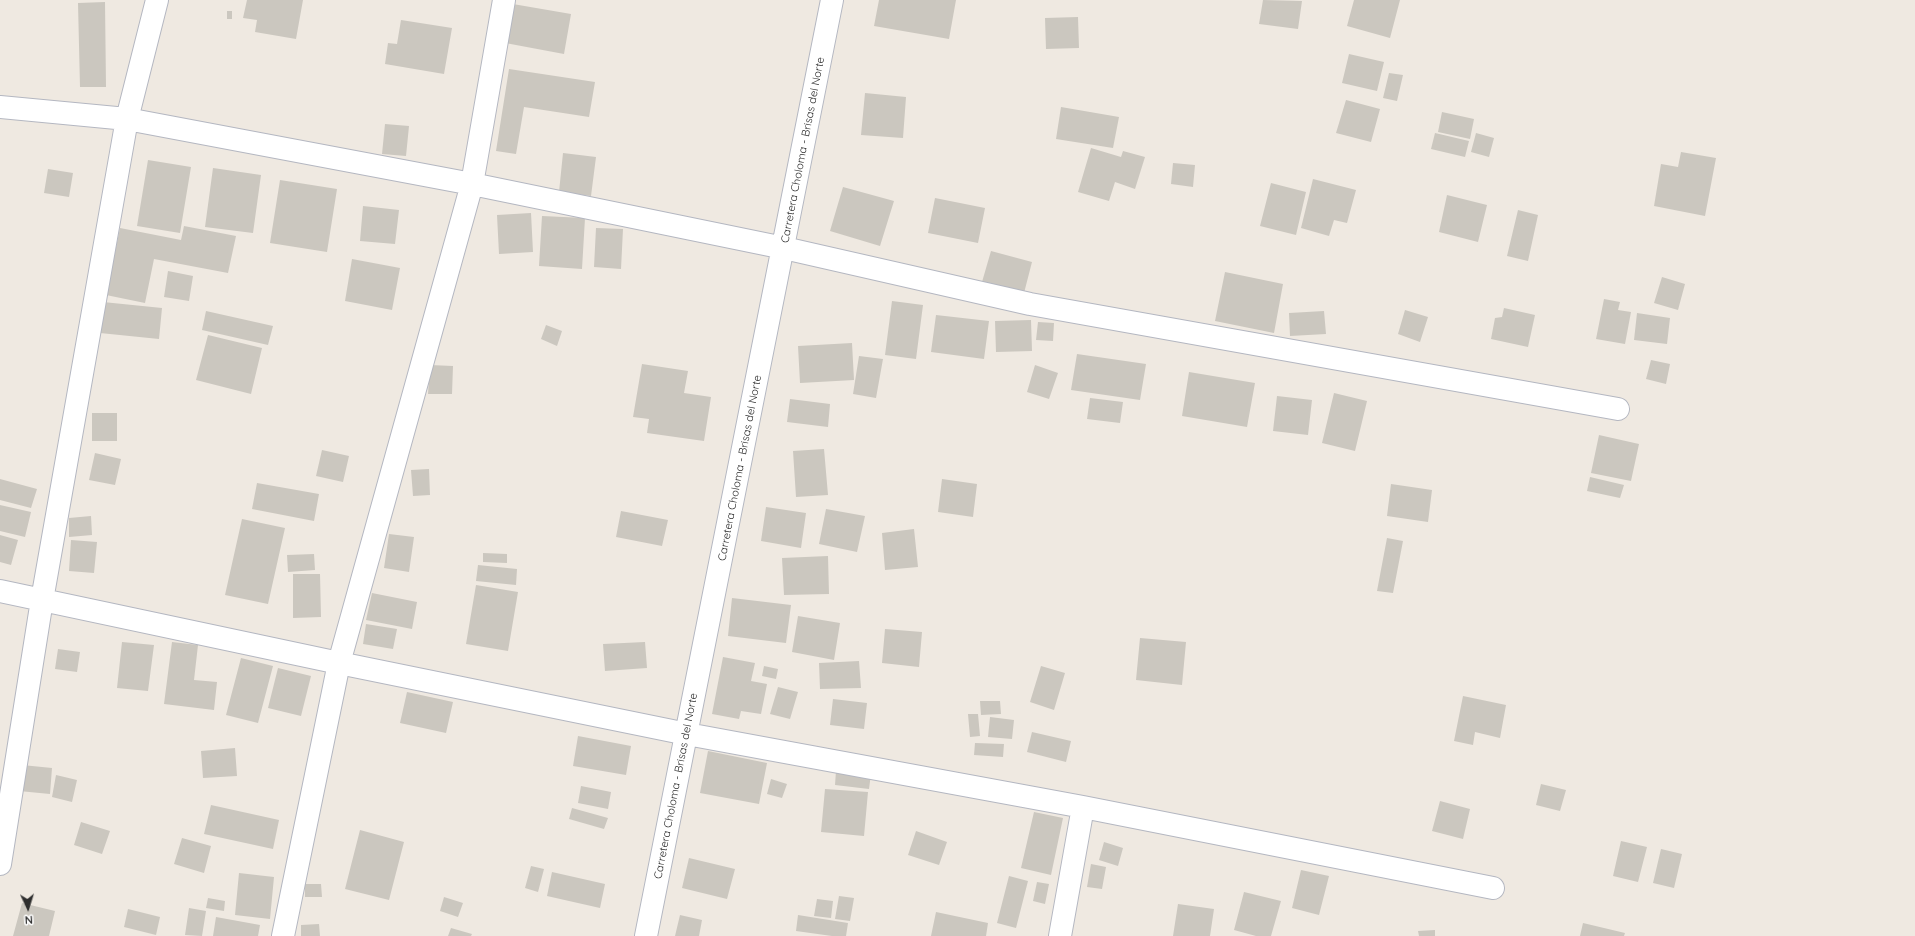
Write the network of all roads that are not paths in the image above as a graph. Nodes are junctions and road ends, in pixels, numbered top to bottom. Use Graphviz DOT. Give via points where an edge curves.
graph roads {
  1 [pos="157,0"];
  2 [pos="504,0"];
  3 [pos="832,0"];
  4 [pos="0,107"];
  5 [pos="127,119"];
  6 [pos="472,184"];
  7 [pos="784,248"];
  8 [pos="1618,409"];
  9 [pos="0,591"];
  10 [pos="42,600"];
  11 [pos="339,663"];
  12 [pos="687,734"];
  13 [pos="1083,807"];
  14 [pos="0,864"];
  15 [pos="1493,888"];
  16 [pos="283,936"];
  17 [pos="646,936"];
  18 [pos="1060,936"];
  1 -- 5 [label="street"];
  2 -- 6 [label="street"];
  3 -- 7 [label="street, Carretera Choloma - Brisas del Norte"];
  4 -- 5 [label="street"];
  5 -- 6 [label="street"];
  5 -- 10 [label="street"];
  6 -- 7 [label="street"];
  6 -- 11 [label="street"];
  7 -- 8 [label="street" via="1030,304"];
  7 -- 12 [label="street, Carretera Choloma - Brisas del Norte"];
  9 -- 10 [label="street"];
  10 -- 11 [label="street"];
  10 -- 14 [label="street"];
  11 -- 12 [label="street"];
  11 -- 16 [label="street"];
  12 -- 13 [label="street"];
  12 -- 17 [label="street, Carretera Choloma - Brisas del Norte"];
  13 -- 15 [label="street"];
  13 -- 18 [label="street"];
}
